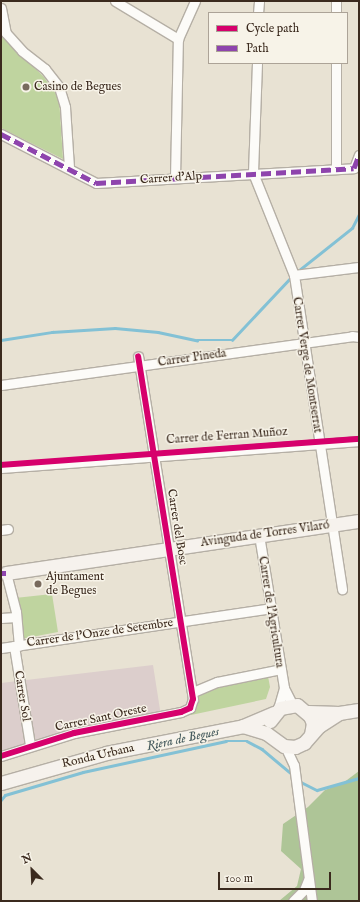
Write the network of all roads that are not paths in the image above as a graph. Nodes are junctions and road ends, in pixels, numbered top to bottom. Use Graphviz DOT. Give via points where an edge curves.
graph roads {
  1 [pos="115,1"];
  2 [pos="195,1"];
  3 [pos="259,1"];
  4 [pos="336,1"];
  5 [pos="1,8"];
  6 [pos="258,12"];
  7 [pos="336,12"];
  8 [pos="178,40"];
  9 [pos="257,64"];
  10 [pos="336,64"];
  11 [pos="1,134"];
  12 [pos="359,155"];
  13 [pos="69,168"];
  14 [pos="336,169"];
  15 [pos="253,173"];
  16 [pos="175,178"];
  17 [pos="359,267"];
  18 [pos="294,276"];
  19 [pos="359,337"];
  20 [pos="304,343"];
  21 [pos="138,356"];
  22 [pos="140,365"];
  23 [pos="1,385"];
  24 [pos="359,441"];
  25 [pos="320,445"];
  26 [pos="155,456"];
  27 [pos="1,468"];
  28 [pos="359,521"];
  29 [pos="333,525"];
  30 [pos="259,535"];
  31 [pos="169,548"];
  32 [pos="3,573"];
  33 [pos="342,589"];
  34 [pos="271,608"];
  35 [pos="16,617"];
  36 [pos="1,618"];
  37 [pos="182,621"];
  38 [pos="17,646"];
  39 [pos="1,648"];
  40 [pos="280,669"];
  41 [pos="284,688"];
  42 [pos="193,692"];
  43 [pos="292,704"];
  44 [pos="359,710"];
  45 [pos="276,711"];
  46 [pos="308,712"];
  47 [pos="339,713"];
  48 [pos="243,726"];
  49 [pos="311,734"];
  50 [pos="274,738"];
  51 [pos="30,745"];
  52 [pos="301,745"];
  53 [pos="285,746"];
  54 [pos="1,756"];
  55 [pos="294,768"];
  56 [pos="1,783"];
  57 [pos="308,880"];
  58 [pos="293,901"];
  59 [pos="312,901"];
  1 -- 8 [label="street"];
  2 -- 8 [label="street"];
  3 -- 6 [label="street"];
  4 -- 7 [label="street"];
  5 -- 13 [label="street" via="6,33 22,51 45,69 59,87 65,107"];
  8 -- 16 [label="street"];
  9 -- 15 [label="street, Carrer Verge de Montserrat"];
  10 -- 14 [label="street"];
  11 -- 13 [label="street, Carrer d'Alp"];
  12 -- 14 [label="street, Carrer d'Alp" via="354,168"];
  13 -- 16 [label="street, Carrer d'Alp" via="96,183"];
  14 -- 15 [label="street, Carrer d'Alp"];
  15 -- 16 [label="street, Carrer d'Alp"];
  15 -- 18 [label="street, Carrer Verge de Montserrat"];
  17 -- 18 [label="street"];
  18 -- 20 [label="street, Carrer Verge de Montserrat"];
  19 -- 20 [label="street, Carrer Pineda"];
  20 -- 22 [label="street, Carrer Pineda"];
  20 -- 25 [label="street, Carrer Verge de Montserrat"];
  21 -- 22 [label="street, Carrer del Bosc"];
  22 -- 23 [label="street, Carrer Pineda"];
  22 -- 26 [label="street, Carrer del Bosc"];
  24 -- 25 [label="street, Carrer de Ferran Muñoz"];
  25 -- 26 [label="street, Carrer de Ferran Muñoz"];
  25 -- 29 [label="street, Carrer Verge de Montserrat"];
  26 -- 27 [label="street, Carrer de Ferran Muñoz"];
  26 -- 31 [label="street, Carrer del Bosc"];
  28 -- 29 [label="main road, Avinguda de Torres Vilaró"];
  29 -- 30 [label="main road, Avinguda de Torres Vilaró"];
  29 -- 33 [label="street, Carrer Verge de Montserrat"];
  30 -- 31 [label="main road, Avinguda de Torres Vilaró"];
  30 -- 34 [label="street, Carrer de l'Agricultura"];
  31 -- 32 [label="main road, Avinguda de Torres Vilaró"];
  31 -- 37 [label="street, Carrer del Bosc"];
  32 -- 35 [label="street, Carrer Sol"];
  34 -- 37 [label="street, Carrer de l'Onze de Setembre"];
  34 -- 40 [label="street, Carrer de l'Agricultura"];
  35 -- 36 [label="street"];
  35 -- 38 [label="street, Carrer Sol"];
  37 -- 38 [label="street, Carrer de l'Onze de Setembre"];
  37 -- 42 [label="street, Carrer del Bosc"];
  38 -- 39 [label="street, Carrer de l'Onze de Setembre"];
  38 -- 51 [label="street, Carrer Sol"];
  40 -- 41 [label="street, Carrer de l'Agricultura"];
  40 -- 42 [label="street" via="217,682"];
  41 -- 43 [label="street, Carrer de l'Agricultura"];
  41 -- 45 [label="street, Carrer de l'Agricultura"];
  42 -- 51 [label="street, Carrer Sant Oreste" via="190,708 180,712 74,733"];
  43 -- 45 [label="main road, Ronda Urbana"];
  43 -- 46 [label="main road"];
  44 -- 47 [label="main road"];
  45 -- 48 [label="main road, Ronda Urbana"];
  45 -- 50 [label="main road" via="270,726"];
  46 -- 47 [label="main road"];
  46 -- 49 [label="main road" via="313,724"];
  47 -- 49 [label="main road"];
  48 -- 50 [label="main road, Ronda Urbana"];
  48 -- 56 [label="main road, Ronda Urbana" via="106,753"];
  49 -- 52 [label="main road"];
  50 -- 53 [label="main road, Ronda Urbana"];
  51 -- 54 [label="street, Carrer Sant Oreste"];
  52 -- 53 [label="main road"];
  52 -- 55 [label="street"];
  53 -- 55 [label="street"];
  55 -- 57 [label="street"];
  57 -- 58 [label="street" via="304,890"];
  57 -- 59 [label="street"];
}
